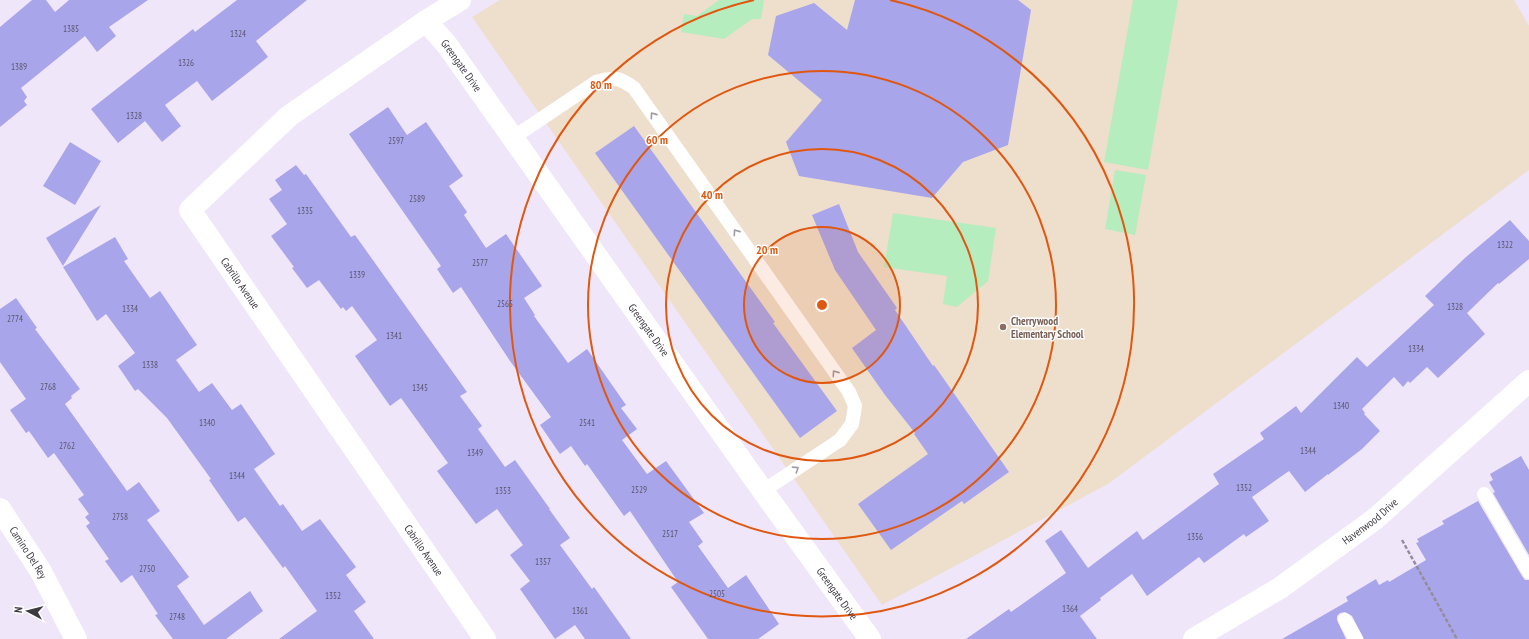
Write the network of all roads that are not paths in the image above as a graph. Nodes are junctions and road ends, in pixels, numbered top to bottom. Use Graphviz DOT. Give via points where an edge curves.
graph roads {
  1 [pos="460,0"];
  2 [pos="426,21"];
  3 [pos="514,138"];
  4 [pos="1529,381"];
  5 [pos="763,491"];
  6 [pos="1484,494"];
  7 [pos="0,510"];
  8 [pos="1529,572"];
  9 [pos="1346,620"];
  10 [pos="76,639"];
  11 [pos="485,639"];
  12 [pos="870,639"];
  13 [pos="1194,639"];
  14 [pos="1356,639"];
  1 -- 2 [label="street, Cabrillo Avenue"];
  2 -- 3 [label="street, Greengate Drive" via="447,45"];
  2 -- 11 [label="street, Cabrillo Avenue" via="289,116 190,210"];
  3 -- 5 [label="street, Greengate Drive"];
  5 -- 3 [label="lane, one-way" via="840,440 852,424 855,406 849,392 818,348 634,88 624,80 609,79 596,82"];
  4 -- 13 [label="street, Havenwood Drive" via="1375,519 1280,588"];
  5 -- 12 [label="street, Greengate Drive"];
  6 -- 8 [label="lane"];
  7 -- 10 [label="street, Camino Del Rey" via="40,570"];
  9 -- 14 [label="lane"];
}
